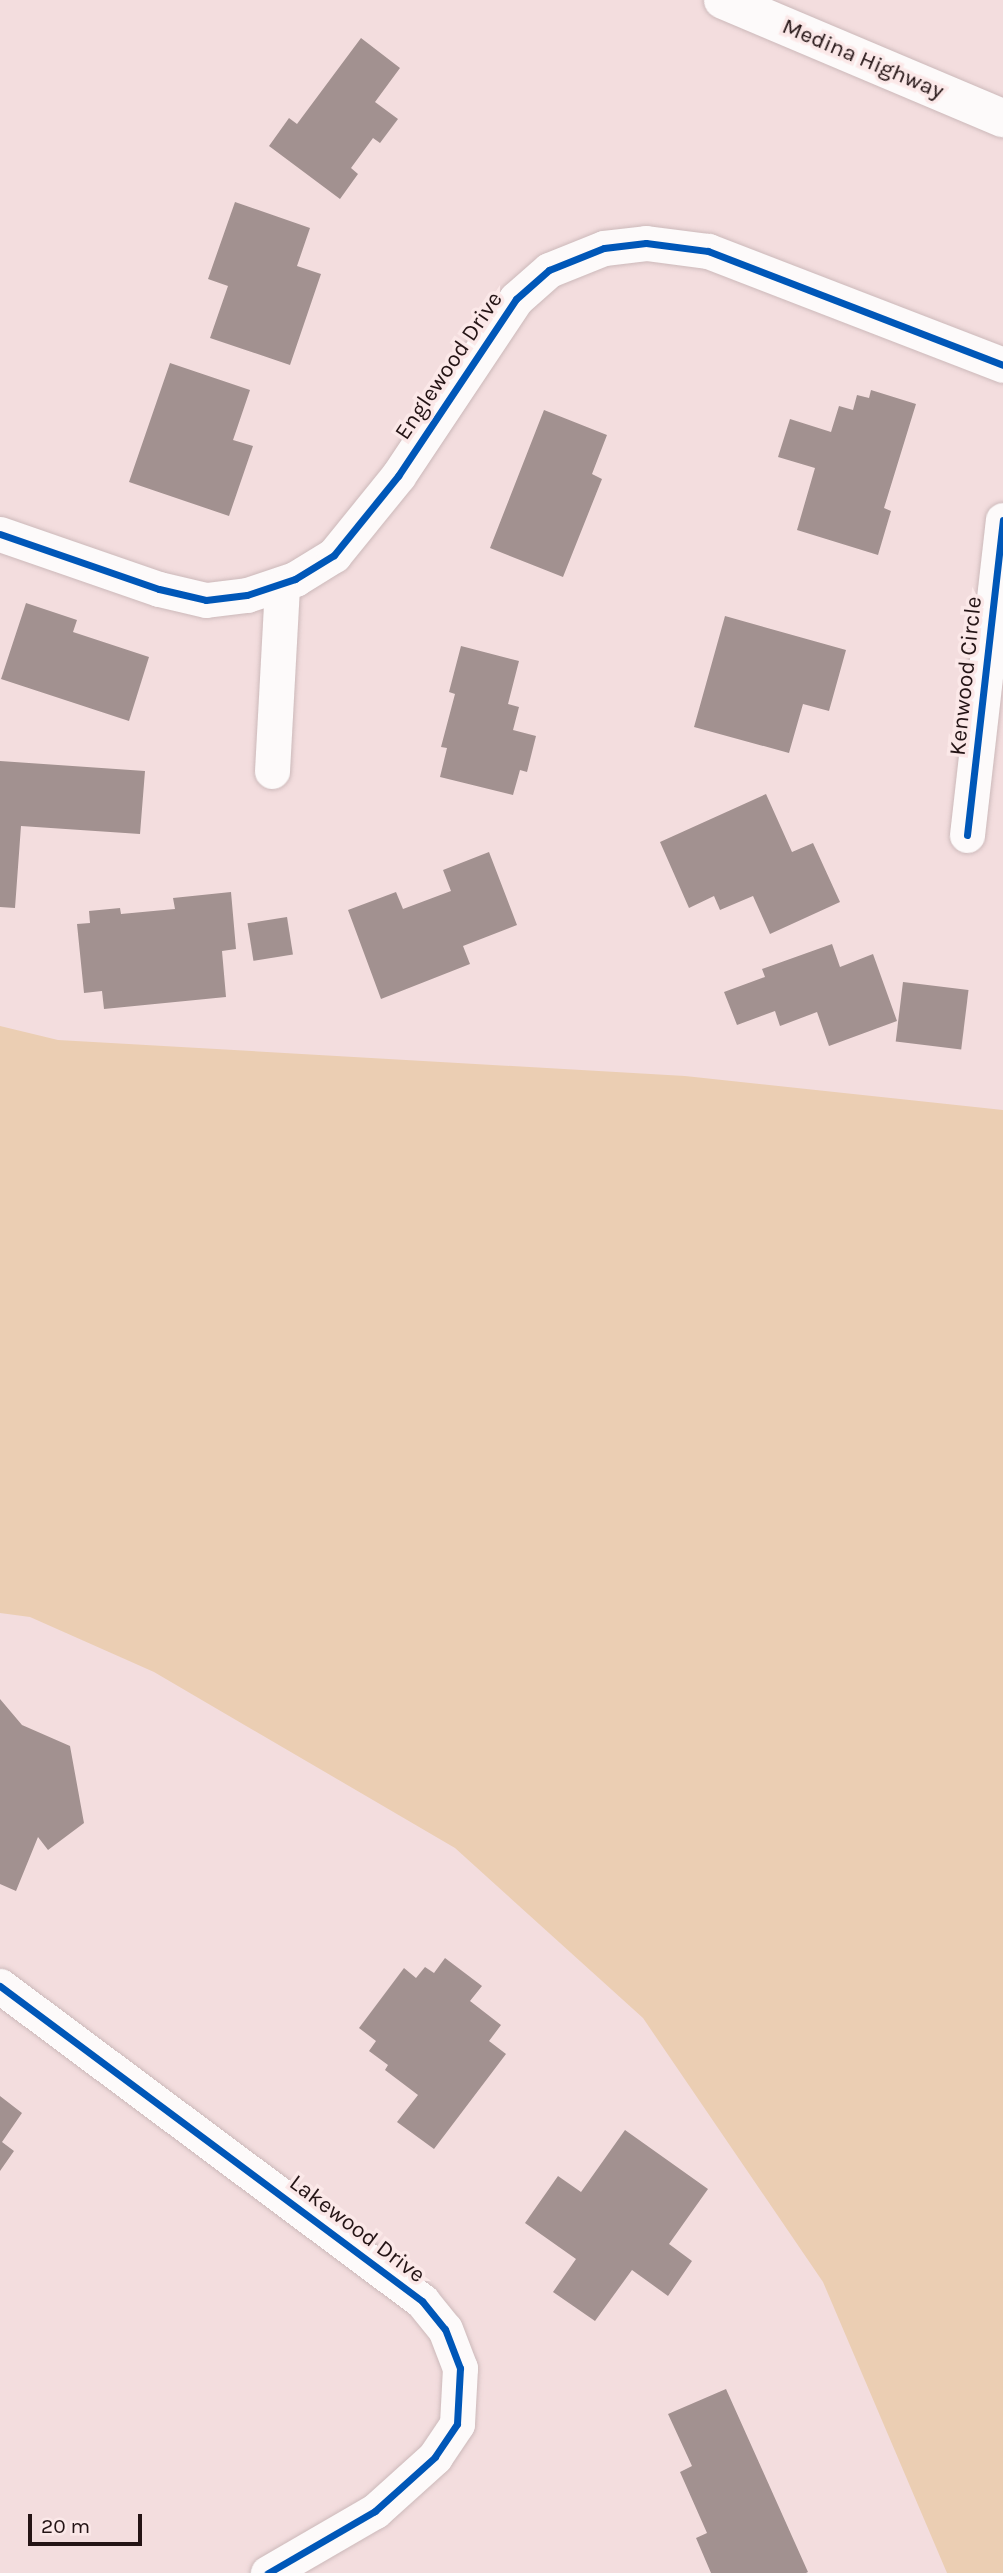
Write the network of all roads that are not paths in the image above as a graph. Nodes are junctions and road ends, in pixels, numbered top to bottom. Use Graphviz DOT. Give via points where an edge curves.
graph roads {
  1 [pos="723,0"];
  2 [pos="1003,118"];
  3 [pos="1003,365"];
  4 [pos="1003,520"];
  5 [pos="0,534"];
  6 [pos="282,584"];
  7 [pos="272,771"];
  8 [pos="967,835"];
  9 [pos="0,1986"];
  10 [pos="268,2573"];
  1 -- 2 [label="main road, Medina Highway"];
  3 -- 6 [label="street, Englewood Drive" via="708,251 646,243 604,248 550,270 516,299 398,476 358,526 334,555"];
  4 -- 8 [label="street, Kenwood Circle"];
  5 -- 6 [label="street, Englewood Drive" via="159,589 206,600 247,595"];
  6 -- 7 [label="street"];
  9 -- 10 [label="street, Lakewood Drive" via="422,2301 445,2329 460,2368 457,2424 435,2457 375,2511"];
}
